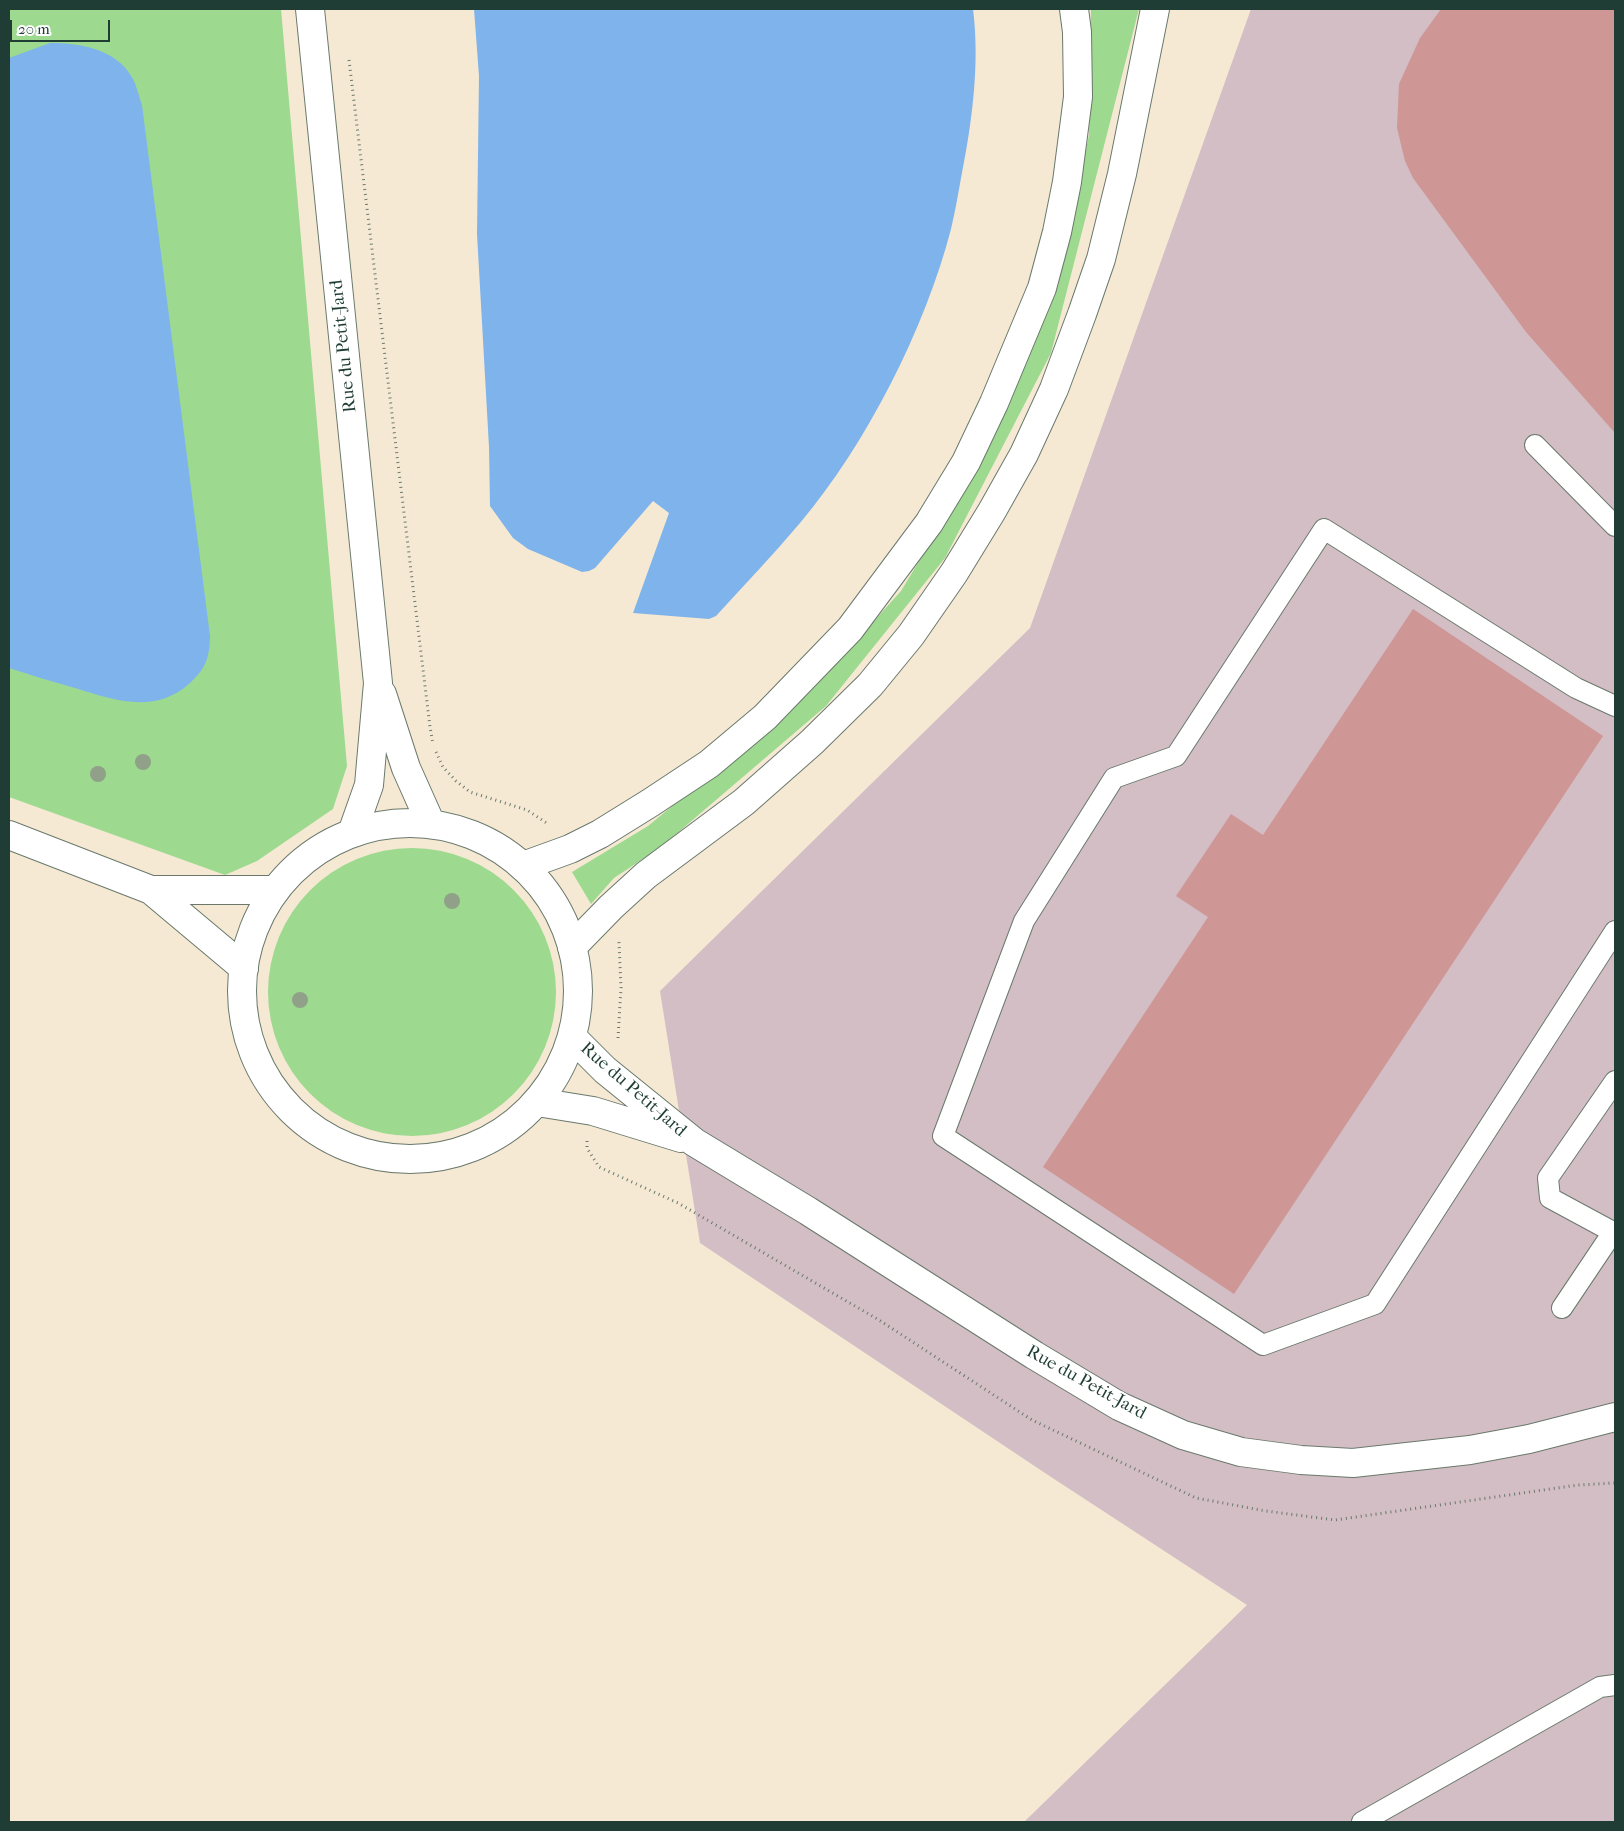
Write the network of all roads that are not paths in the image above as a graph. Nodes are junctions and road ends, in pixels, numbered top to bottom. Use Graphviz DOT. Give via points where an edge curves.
graph roads {
  1 [pos="310,9"];
  2 [pos="1074,9"];
  3 [pos="1155,9"];
  4 [pos="1535,445"];
  5 [pos="1615,526"];
  6 [pos="378,683"];
  7 [pos="1615,706"];
  8 [pos="431,824"];
  9 [pos="352,833"];
  10 [pos="9,835"];
  11 [pos="523,866"];
  12 [pos="151,890"];
  13 [pos="276,890"];
  14 [pos="1615,931"];
  15 [pos="572,947"];
  16 [pos="244,968"];
  17 [pos="572,1037"];
  18 [pos="1615,1081"];
  19 [pos="537,1102"];
  20 [pos="694,1142"];
  21 [pos="1562,1308"];
  22 [pos="1615,1417"];
  23 [pos="1615,1438"];
  24 [pos="1529,1439"];
  25 [pos="1615,1685"];
  26 [pos="1362,1822"];
  1 -- 6 [label="main road, Rue du Petit-Jard"];
  2 -- 11 [label="main road" via="1078,97 1064,199 1042,288 966,462 929,523 850,629 765,716 709,764 600,834"];
  3 -- 15 [label="main road" via="1122,174 1101,259 1082,314 1054,389 1024,454 954,573 870,685 812,742 744,802 646,875"];
  4 -- 5 [label="lane"];
  6 -- 8 [label="main road, Rue du Petit-Jard" via="406,768"];
  6 -- 9 [label="main road, Rue du Petit-Jard" via="369,785"];
  7 -- 14 [label="lane" via="1576,688 1324,529 1176,756 1114,778 1024,921 943,1136 1263,1346 1375,1304"];
  8 -- 9 [label="main road" via="386,824"];
  8 -- 11 [label="main road" via="480,838"];
  9 -- 13 [label="main road" via="309,856"];
  10 -- 12 [label="main road"];
  11 -- 15 [label="main road" via="554,903"];
  12 -- 13 [label="main road"];
  12 -- 16 [label="main road"];
  13 -- 16 [label="main road" via="254,931"];
  15 -- 17 [label="main road" via="578,976 578,1007"];
  16 -- 19 [label="main road" via="242,996 246,1025 254,1053 267,1078 304,1122 354,1150 410,1160 466,1150 516,1122"];
  17 -- 19 [label="main road" via="564,1060"];
  17 -- 20 [label="main road, Rue du Petit-Jard" via="605,1070"];
  18 -- 21 [label="lane" via="1548,1178 1550,1198 1613,1232"];
  19 -- 20 [label="main road, Rue du Petit-Jard" via="593,1111"];
  20 -- 24 [label="main road, Rue du Petit-Jard" via="1119,1406 1183,1435 1242,1452 1353,1463 1470,1450"];
  22 -- 24 [label="main road"];
  23 -- 24 [label="main road"];
  25 -- 26 [label="lane" via="1600,1687"];
}
